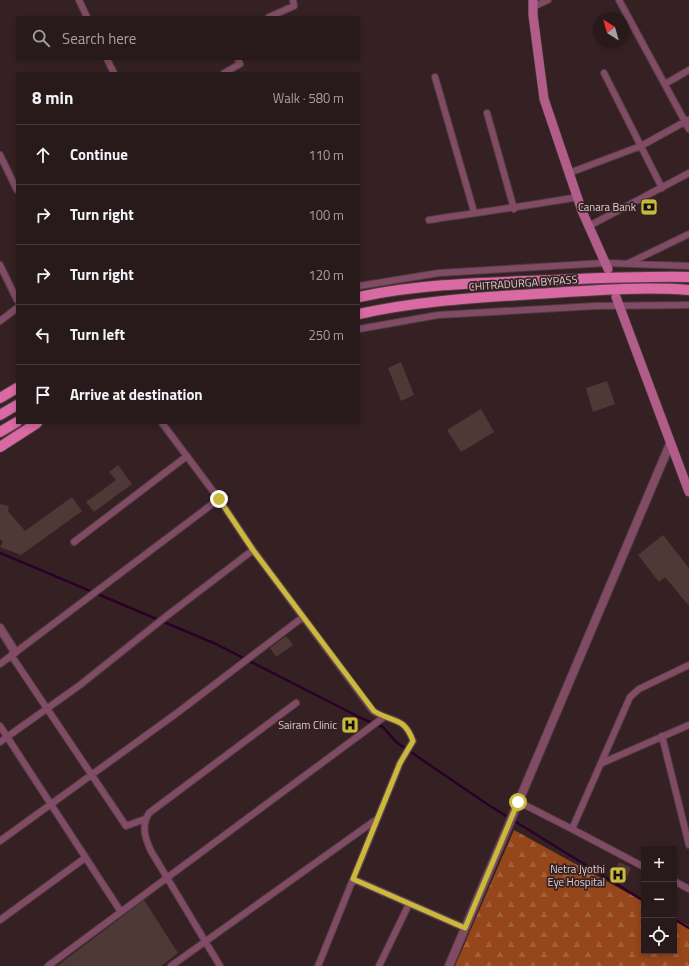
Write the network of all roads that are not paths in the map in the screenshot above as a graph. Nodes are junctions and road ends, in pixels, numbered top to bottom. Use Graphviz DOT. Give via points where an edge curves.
graph roads {
  1 [pos="79,0"];
  2 [pos="293,0"];
  3 [pos="548,0"];
  4 [pos="619,0"];
  5 [pos="533,4"];
  6 [pos="87,16"];
  7 [pos="271,16"];
  8 [pos="108,60"];
  9 [pos="238,60"];
  10 [pos="689,70"];
  11 [pos="114,72"];
  12 [pos="226,72"];
  13 [pos="604,73"];
  14 [pos="435,77"];
  15 [pos="665,84"];
  16 [pos="487,113"];
  17 [pos="687,121"];
  18 [pos="689,129"];
  19 [pos="641,146"];
  20 [pos="0,155"];
  21 [pos="569,173"];
  22 [pos="689,173"];
  23 [pos="15,183"];
  24 [pos="662,188"];
  25 [pos="578,197"];
  26 [pos="514,209"];
  27 [pos="474,212"];
  28 [pos="429,220"];
  29 [pos="589,226"];
  30 [pos="689,234"];
  31 [pos="629,263"];
  32 [pos="0,265"];
  33 [pos="606,266"];
  34 [pos="689,266"];
  35 [pos="689,277"];
  36 [pos="360,286"];
  37 [pos="689,290"];
  38 [pos="360,297"];
  39 [pos="16,298"];
  40 [pos="618,301"];
  41 [pos="689,305"];
  42 [pos="16,309"];
  43 [pos="360,314"];
  44 [pos="0,321"];
  45 [pos="360,329"];
  46 [pos="16,389"];
  47 [pos="0,398"];
  48 [pos="16,406"];
  49 [pos="0,415"];
  50 [pos="16,423"];
  51 [pos="35,424"];
  52 [pos="163,424"];
  53 [pos="0,432"];
  54 [pos="670,444"];
  55 [pos="0,447"];
  56 [pos="187,456"];
  57 [pos="689,492"];
  58 [pos="219,499"];
  59 [pos="74,542"];
  60 [pos="253,550"];
  61 [pos="303,617"];
  62 [pos="0,628"];
  63 [pos="13,653"];
  64 [pos="0,664"];
  65 [pos="689,665"];
  66 [pos="296,703"];
  67 [pos="46,709"];
  68 [pos="384,717"];
  69 [pos="689,725"];
  70 [pos="0,726"];
  71 [pos="662,736"];
  72 [pos="7,737"];
  73 [pos="0,742"];
  74 [pos="602,763"];
  75 [pos="91,775"];
  76 [pos="518,802"];
  77 [pos="51,804"];
  78 [pos="146,819"];
  79 [pos="377,819"];
  80 [pos="572,829"];
  81 [pos="0,841"];
  82 [pos="689,845"];
  83 [pos="85,858"];
  84 [pos="641,865"];
  85 [pos="166,879"];
  86 [pos="353,879"];
  87 [pos="676,882"];
  88 [pos="689,888"];
  89 [pos="409,904"];
  90 [pos="121,912"];
  91 [pos="0,920"];
  92 [pos="465,928"];
  93 [pos="205,942"];
  94 [pos="48,966"];
  95 [pos="172,966"];
  96 [pos="220,966"];
  97 [pos="318,966"];
  98 [pos="379,966"];
  99 [pos="449,966"];
  1 -- 6 [label="street"];
  2 -- 7 [label="street" via="294,6"];
  3 -- 5 [label="street"];
  4 -- 15 [label="street"];
  5 -- 21 [label="main road" via="544,99"];
  8 -- 11 [label="street"];
  9 -- 12 [label="street" via="240,64"];
  10 -- 15 [label="street"];
  13 -- 19 [label="street"];
  14 -- 27 [label="street"];
  15 -- 17 [label="street"];
  16 -- 26 [label="street"];
  17 -- 18 [label="street"];
  17 -- 19 [label="street"];
  19 -- 21 [label="street"];
  19 -- 24 [label="street"];
  20 -- 23 [label="street"];
  21 -- 25 [label="main road"];
  22 -- 24 [label="street"];
  24 -- 29 [label="street"];
  25 -- 26 [label="street"];
  25 -- 29 [label="main road"];
  26 -- 27 [label="street"];
  27 -- 28 [label="street"];
  29 -- 33 [label="main road"];
  30 -- 31 [label="street"];
  31 -- 33 [label="street"];
  31 -- 34 [label="street"];
  32 -- 39 [label="street"];
  33 -- 36 [label="street" via="438,273"];
  35 -- 38 [label="main road, CHITRADURGA BYPASS" via="451,284"];
  37 -- 43 [label="main road, CHITRADURGA BYPASS" via="577,291 469,298 431,301"];
  40 -- 41 [label="street"];
  40 -- 45 [label="street" via="438,315"];
  40 -- 54 [label="main road"];
  42 -- 44 [label="street"];
  46 -- 47 [label="main road"];
  48 -- 49 [label="main road"];
  50 -- 53 [label="main road"];
  51 -- 55 [label="main road"];
  52 -- 56 [label="street"];
  54 -- 57 [label="main road"];
  54 -- 76 [label="street"];
  56 -- 58 [label="street"];
  56 -- 59 [label="street"];
  58 -- 60 [label="street"];
  58 -- 63 [label="street"];
  60 -- 61 [label="street"];
  60 -- 67 [label="street"];
  61 -- 68 [label="street" via="374,711"];
  61 -- 75 [label="street"];
  62 -- 63 [label="street"];
  63 -- 64 [label="street"];
  63 -- 67 [label="street"];
  65 -- 74 [label="street" via="639,689 630,697"];
  66 -- 78 [label="street" via="149,813"];
  67 -- 72 [label="street"];
  67 -- 75 [label="street"];
  68 -- 79 [label="street" via="402,723 409,729 413,741 400,763"];
  68 -- 85 [label="street"];
  69 -- 71 [label="street"];
  70 -- 72 [label="street"];
  71 -- 74 [label="street"];
  71 -- 82 [label="street"];
  72 -- 73 [label="street"];
  72 -- 77 [label="street"];
  74 -- 80 [label="street"];
  75 -- 77 [label="street"];
  75 -- 78 [label="street" via="126,826"];
  76 -- 80 [label="street"];
  76 -- 92 [label="street"];
  77 -- 81 [label="street"];
  77 -- 83 [label="street"];
  78 -- 85 [label="street" via="146,840"];
  79 -- 86 [label="street"];
  79 -- 93 [label="street"];
  80 -- 84 [label="street"];
  83 -- 90 [label="street"];
  83 -- 91 [label="street"];
  85 -- 90 [label="street"];
  85 -- 93 [label="street"];
  86 -- 89 [label="street"];
  86 -- 97 [label="street"];
  87 -- 88 [label="street"];
  89 -- 92 [label="street"];
  89 -- 98 [label="street"];
  90 -- 94 [label="street"];
  92 -- 99 [label="street"];
  93 -- 95 [label="street"];
  93 -- 96 [label="street"];
}
